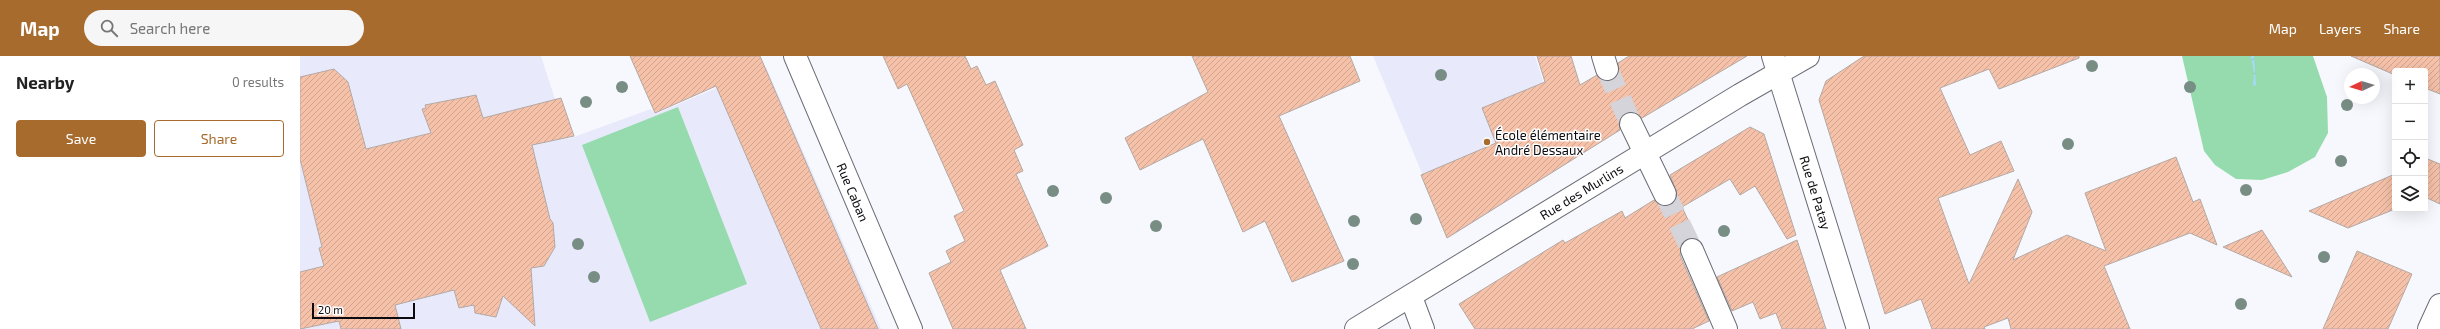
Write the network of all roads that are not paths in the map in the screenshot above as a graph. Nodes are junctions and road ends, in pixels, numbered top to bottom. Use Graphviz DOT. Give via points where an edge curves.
graph roads {
  1 [pos="795,56"];
  2 [pos="1808,56"];
  3 [pos="1776,65"];
  4 [pos="1630,124"];
  5 [pos="1644,154"];
  6 [pos="1665,194"];
  7 [pos="1692,250"];
  8 [pos="1411,297"];
  9 [pos="2440,305"];
  10 [pos="1721,327"];
  11 [pos="911,329"];
  12 [pos="1356,329"];
  13 [pos="1423,329"];
  14 [pos="1858,329"];
  15 [pos="2429,329"];
  1 -- 11 [label="street, Rue Caban"];
  2 -- 3 [label="street, Rue des Murlins"];
  3 -- 5 [label="street, Rue des Murlins" via="1740,95"];
  3 -- 14 [label="street, Rue de Patay"];
  4 -- 5 [label="street"];
  5 -- 6 [label="street"];
  5 -- 8 [label="street, Rue des Murlins"];
  7 -- 10 [label="street"];
  8 -- 12 [label="street, Rue des Murlins"];
  8 -- 13 [label="street"];
  9 -- 15 [label="street"];
}
